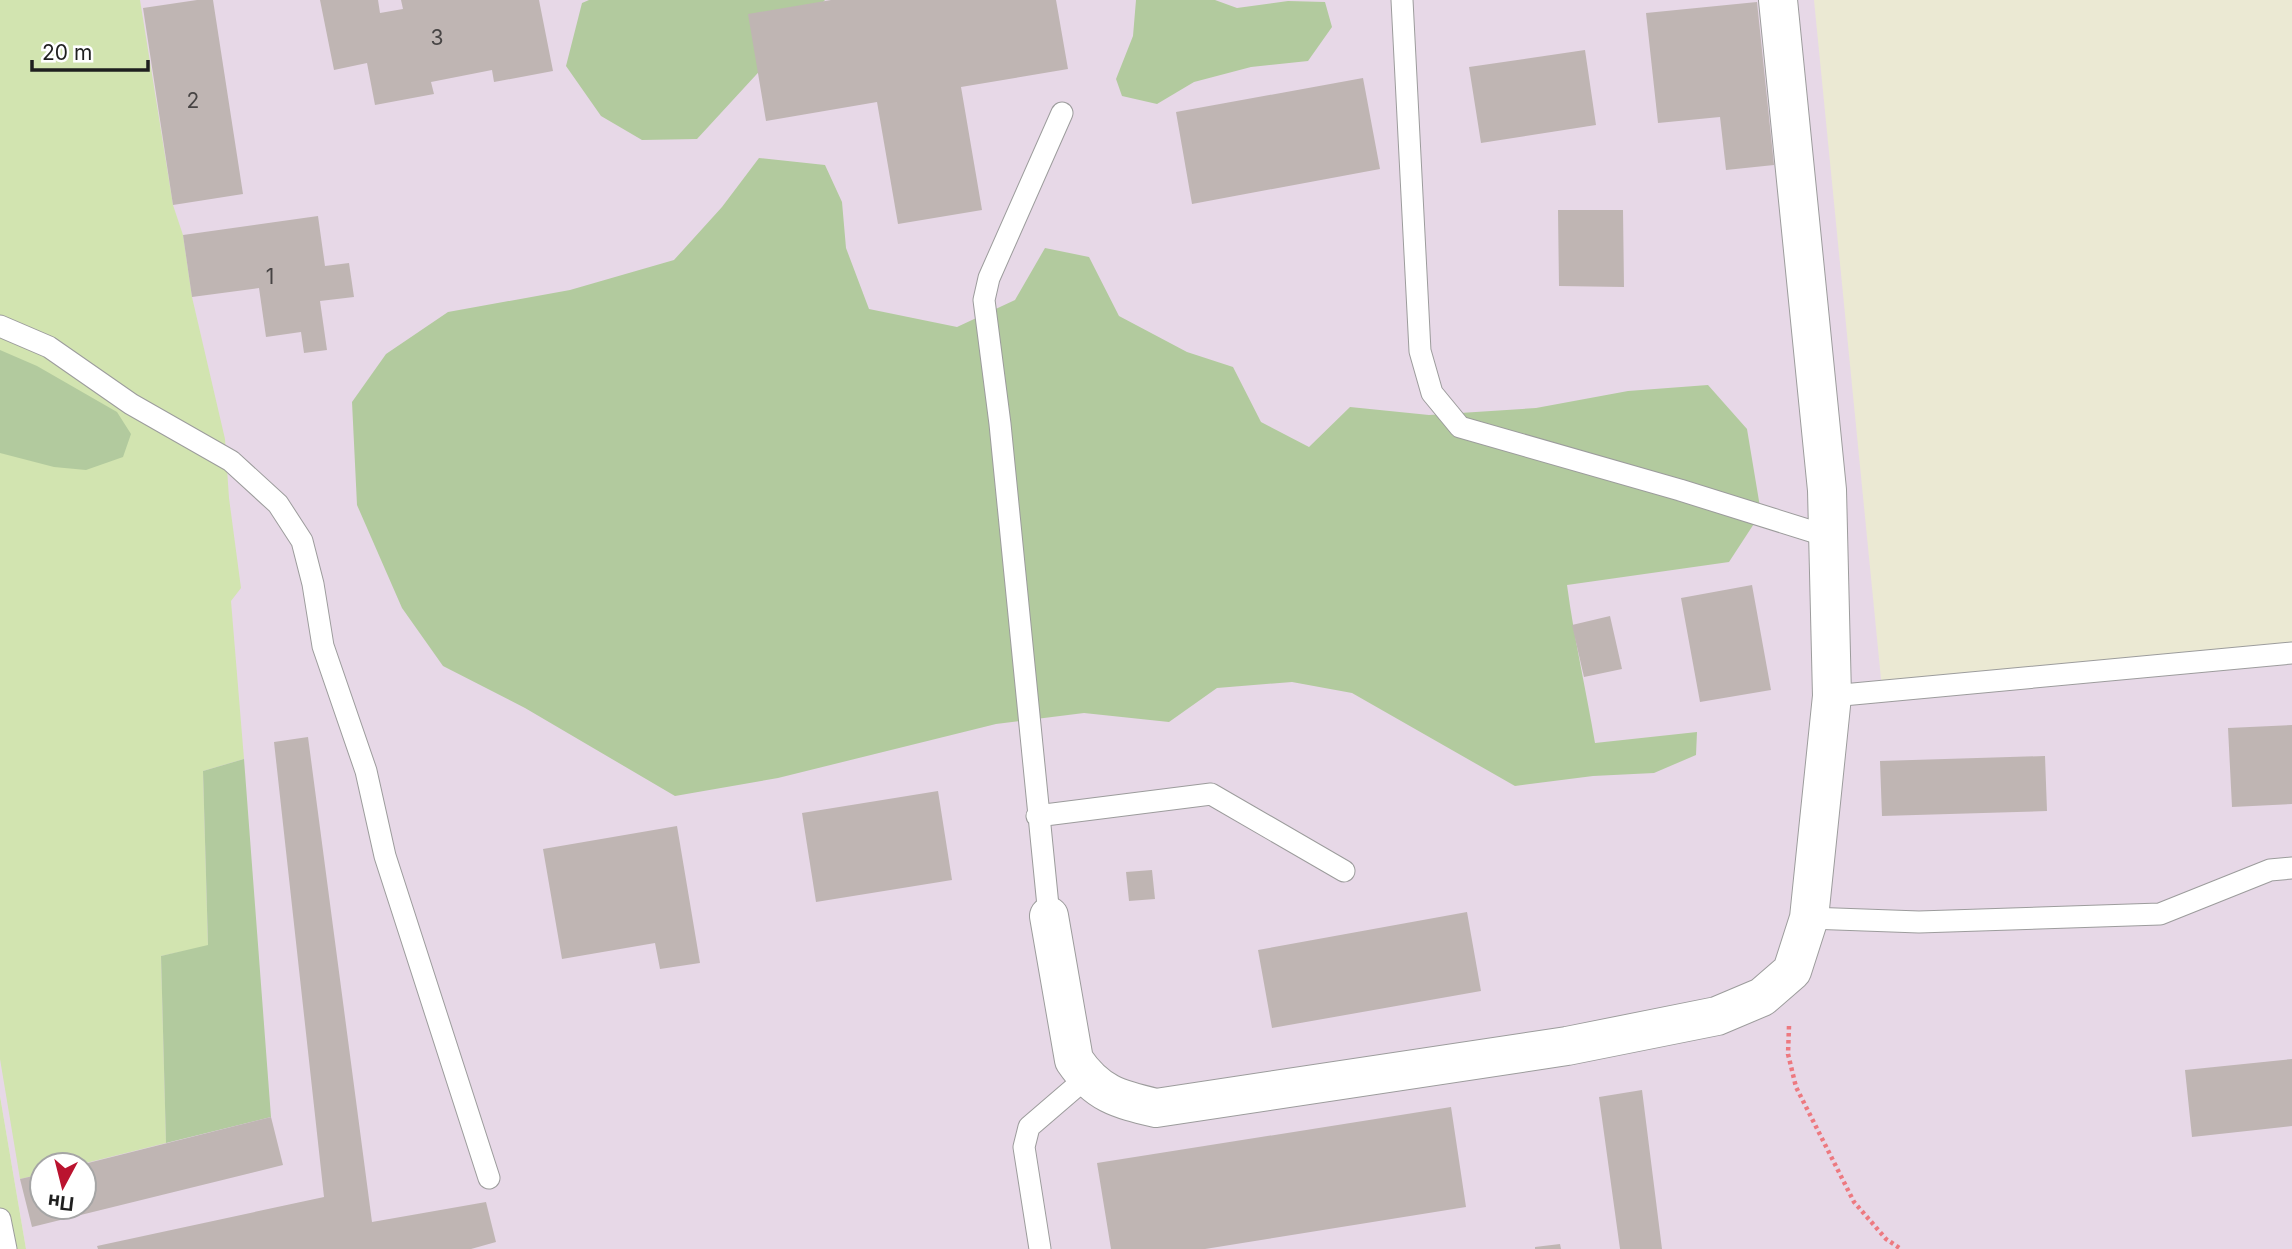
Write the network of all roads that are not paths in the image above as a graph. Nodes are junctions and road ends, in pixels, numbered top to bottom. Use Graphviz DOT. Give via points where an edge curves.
graph roads {
  1 [pos="1402,0"];
  2 [pos="1778,0"];
  3 [pos="1062,113"];
  4 [pos="0,326"];
  5 [pos="1830,537"];
  6 [pos="2292,653"];
  7 [pos="1832,696"];
  8 [pos="1037,816"];
  9 [pos="2292,868"];
  10 [pos="1344,871"];
  11 [pos="1049,916"];
  12 [pos="1809,918"];
  13 [pos="1086,1078"];
  14 [pos="489,1178"];
  15 [pos="0,1219"];
  16 [pos="6,1249"];
  17 [pos="1040,1249"];
  1 -- 5 [label="lane" via="1420,351 1439,402 1460,427"];
  2 -- 5 [label="street"];
  3 -- 8 [label="lane" via="989,278 984,300"];
  4 -- 14 [label="lane" via="49,347 131,404 231,461 278,504 302,541 323,646 366,771 385,856"];
  5 -- 7 [label="street"];
  6 -- 7 [label="lane"];
  7 -- 12 [label="street"];
  8 -- 10 [label="lane" via="1211,794"];
  8 -- 11 [label="lane"];
  9 -- 12 [label="lane" via="2270,870 2160,914 1919,922"];
  11 -- 13 [label="street" via="1074,1060"];
  12 -- 13 [label="street" via="1791,971 1762,997 1717,1016 1567,1046 1156,1108 1117,1098"];
  13 -- 17 [label="lane" via="1030,1127 1024,1147"];
  15 -- 16 [label="lane"];
}
